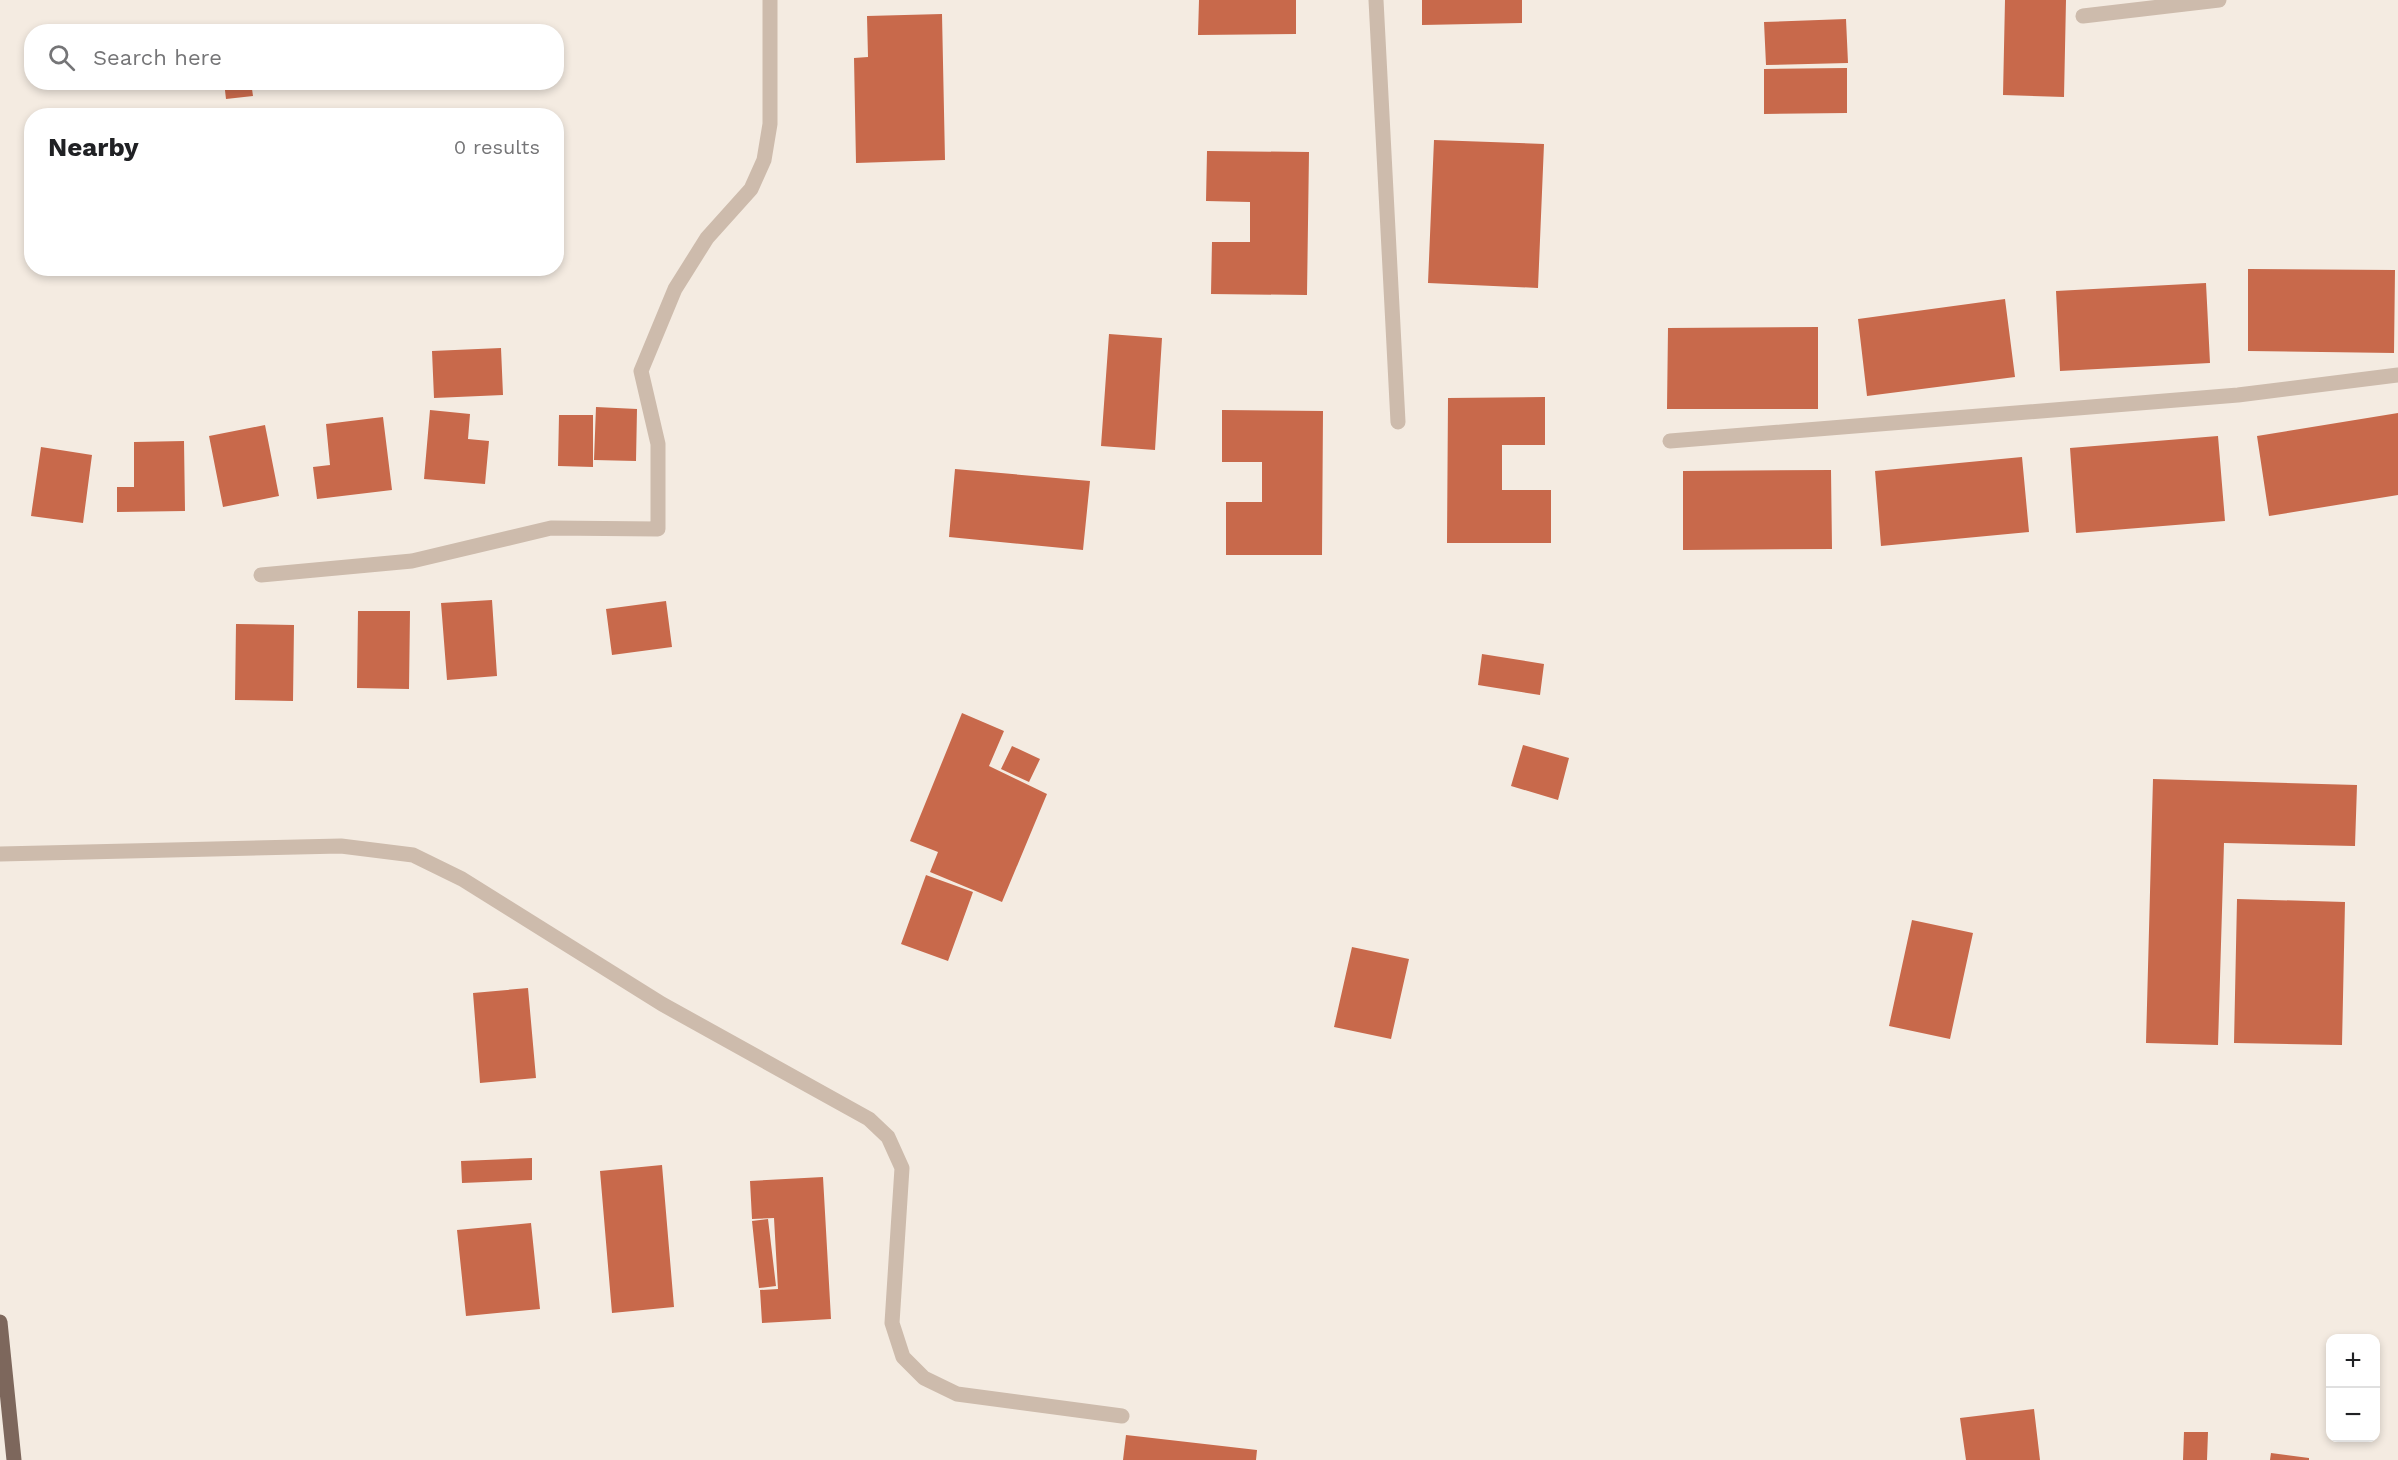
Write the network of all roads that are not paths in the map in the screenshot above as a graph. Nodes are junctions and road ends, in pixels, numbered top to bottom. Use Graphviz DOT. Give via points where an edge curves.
graph roads {
  1 [pos="770,0"];
  2 [pos="1376,0"];
  3 [pos="2219,0"];
  4 [pos="2083,16"];
  5 [pos="2398,375"];
  6 [pos="1398,422"];
  7 [pos="1670,441"];
  8 [pos="261,575"];
  9 [pos="0,854"];
  10 [pos="0,1322"];
  11 [pos="1122,1416"];
  12 [pos="14,1460"];
  1 -- 8 [label="street" via="770,124 764,160 751,189 707,238 675,289 641,371 658,444 658,529 551,528 412,561"];
  2 -- 6 [label="street"];
  3 -- 4 [label="street"];
  5 -- 7 [label="street" via="2238,395"];
  9 -- 11 [label="street" via="342,846 413,855 462,879 662,1004 869,1119 888,1137 902,1168 892,1323 903,1357 924,1378 957,1394"];
  10 -- 12 [label="main road"];
}
